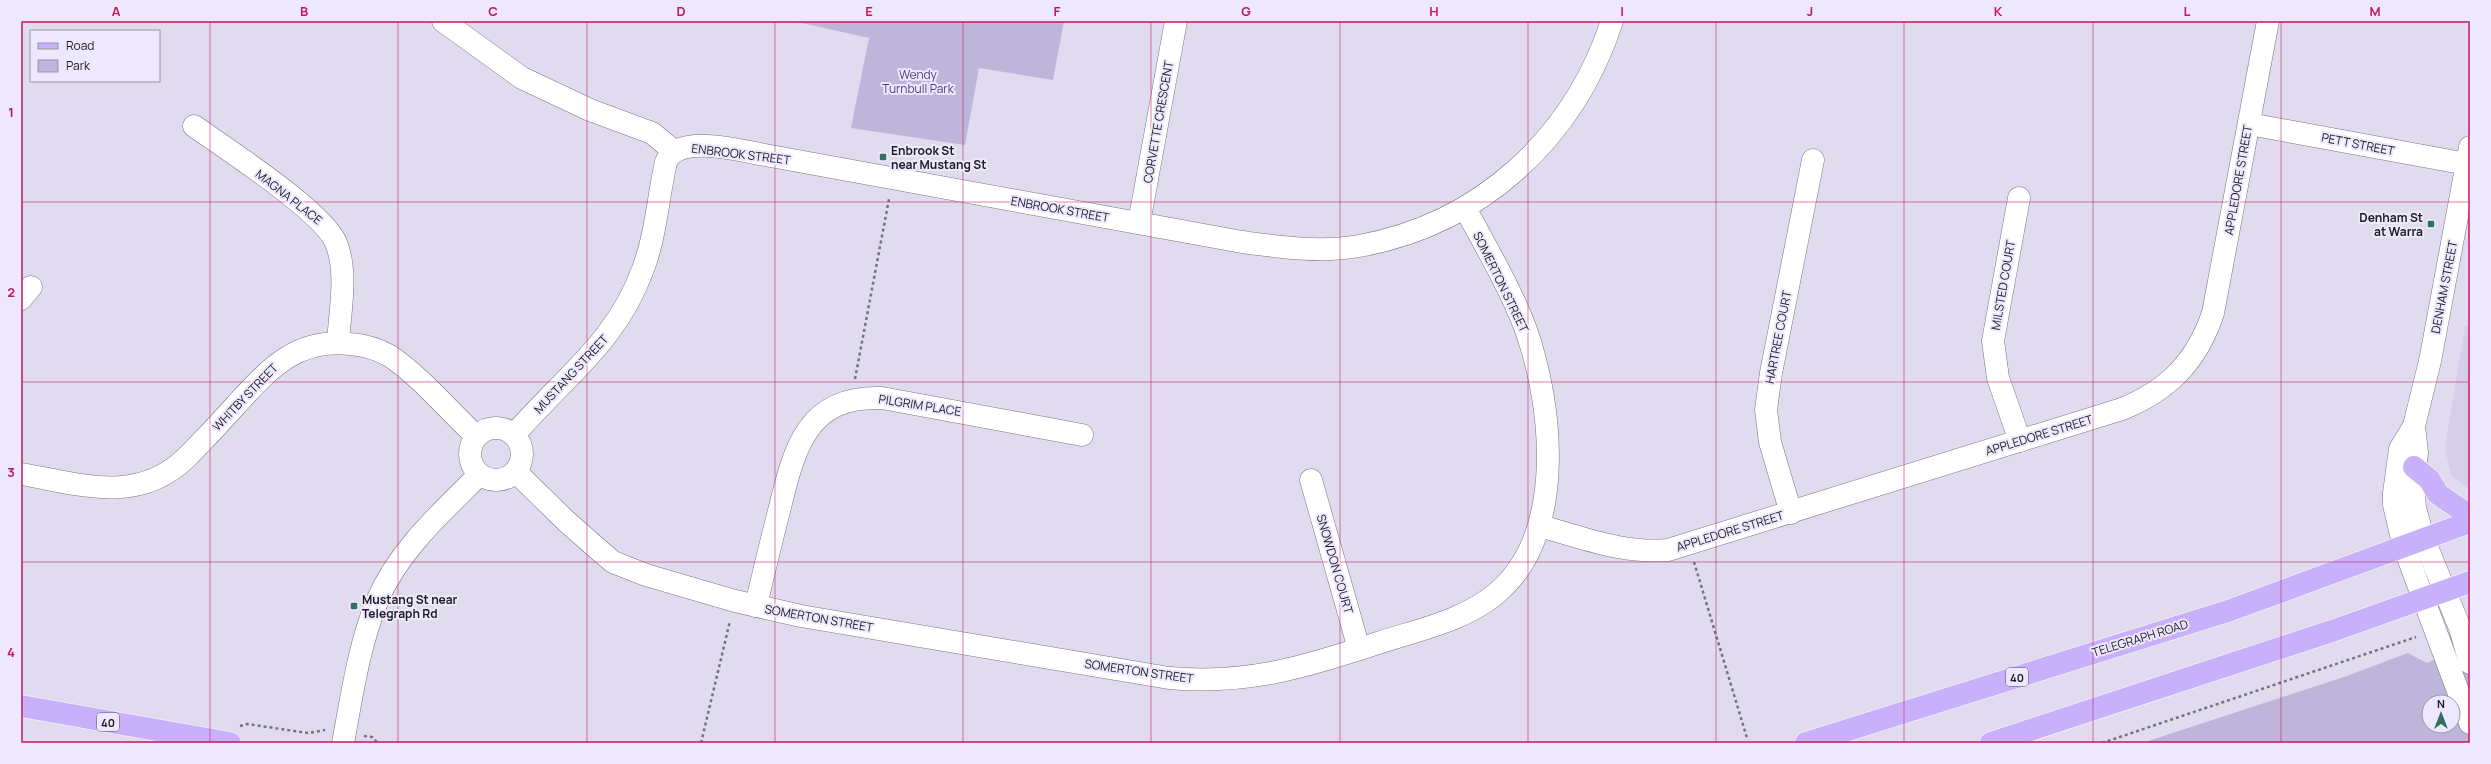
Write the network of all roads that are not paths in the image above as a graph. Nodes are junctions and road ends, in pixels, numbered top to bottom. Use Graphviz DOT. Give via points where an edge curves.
graph roads {
  1 [pos="443,21"];
  2 [pos="1176,21"];
  3 [pos="1612,21"];
  4 [pos="2268,21"];
  5 [pos="2249,124"];
  6 [pos="194,126"];
  7 [pos="674,151"];
  8 [pos="2468,156"];
  9 [pos="1812,160"];
  10 [pos="2019,198"];
  11 [pos="1465,208"];
  12 [pos="1139,224"];
  13 [pos="338,342"];
  14 [pos="2414,426"];
  15 [pos="514,435"];
  16 [pos="1082,435"];
  17 [pos="476,436"];
  18 [pos="2020,441"];
  19 [pos="2414,467"];
  20 [pos="516,472"];
  21 [pos="21,474"];
  22 [pos="479,475"];
  23 [pos="1311,480"];
  24 [pos="1791,513"];
  25 [pos="2470,516"];
  26 [pos="2470,522"];
  27 [pos="1539,526"];
  28 [pos="2414,544"];
  29 [pos="2470,582"];
  30 [pos="2445,591"];
  31 [pos="2425,599"];
  32 [pos="756,606"];
  33 [pos="1359,649"];
  34 [pos="2470,663"];
  35 [pos="21,706"];
  36 [pos="2470,723"];
  37 [pos="230,743"];
  38 [pos="343,743"];
  39 [pos="1806,743"];
  40 [pos="1991,743"];
  1 -- 7 [label="street, ENBROOK STREET" via="522,78 590,110 652,133"];
  2 -- 12 [label="street, CORVETTE CRESCENT"];
  3 -- 11 [label="street, ENBROOK STREET" via="1594,68 1561,123 1522,165"];
  4 -- 5 [label="street, APPLEDORE STREET"];
  5 -- 8 [label="street, PETT STREET"];
  5 -- 18 [label="street, APPLEDORE STREET" via="2213,313 2208,330 2187,363 2174,379 2142,401"];
  6 -- 13 [label="street, MAGNA PLACE" via="312,213 330,232 336,242 341,265"];
  7 -- 12 [label="street, ENBROOK STREET" via="689,146 721,149"];
  7 -- 15 [label="street, MUSTANG STREET" via="666,162 644,268 616,325 586,361"];
  8 -- 14 [label="street, DENHAM STREET" via="2430,361"];
  9 -- 24 [label="street, HARTREE COURT" via="1766,410 1770,442"];
  10 -- 18 [label="street, MILSTED COURT" via="1993,341 1998,378"];
  11 -- 12 [label="street, ENBROOK STREET" via="1417,231 1358,246 1334,249 1303,249 1248,243"];
  11 -- 27 [label="street, SOMERTON STREET" via="1516,307 1538,372 1543,398 1547,459 1546,490"];
  13 -- 17 [label="street, WHITBY STREET" via="365,346 389,356 417,379"];
  13 -- 21 [label="street, WHITBY STREET" via="312,346 271,366 175,469 145,484 114,488"];
  14 -- 19 [label="street, DENHAM STREET" via="2417,453"];
  14 -- 28 [label="street, DENHAM STREET" via="2400,449 2394,504"];
  15 -- 17 [label="street" via="507,430 495,428"];
  15 -- 20 [label="street" via="519,441 522,457"];
  16 -- 32 [label="street, PILGRIM PLACE" via="870,397 855,399 822,415 797,445"];
  17 -- 22 [label="street" via="472,444 470,461"];
  18 -- 24 [label="street, APPLEDORE STREET"];
  19 -- 25 [label="main road" via="2429,480 2438,494"];
  19 -- 28 [label="street, DENHAM STREET"];
  20 -- 22 [label="street" via="510,477 494,481"];
  20 -- 32 [label="street, SOMERTON STREET" via="566,521 614,562 646,575"];
  22 -- 38 [label="street" via="415,542 396,566 378,598 360,655"];
  23 -- 33 [label="street, SNOWDON COURT"];
  24 -- 27 [label="street, APPLEDORE STREET" via="1668,550 1635,551 1598,544"];
  26 -- 28 [label="main road, TELEGRAPH ROAD / 40"];
  27 -- 33 [label="street, SOMERTON STREET" via="1524,562 1497,593 1476,608"];
  28 -- 30 [label="street, DENHAM STREET"];
  28 -- 31 [label="street, DENHAM STREET"];
  28 -- 39 [label="main road, TELEGRAPH ROAD / 40" via="2228,610"];
  29 -- 30 [label="main road"];
  30 -- 31 [label="main road"];
  30 -- 34 [label="street, DENHAM STREET" via="2460,628"];
  31 -- 36 [label="street, DENHAM STREET"];
  31 -- 40 [label="main road"];
  32 -- 33 [label="street, SOMERTON STREET" via="1169,678 1196,680 1270,674"];
  35 -- 37 [label="main road, 40"];
}
